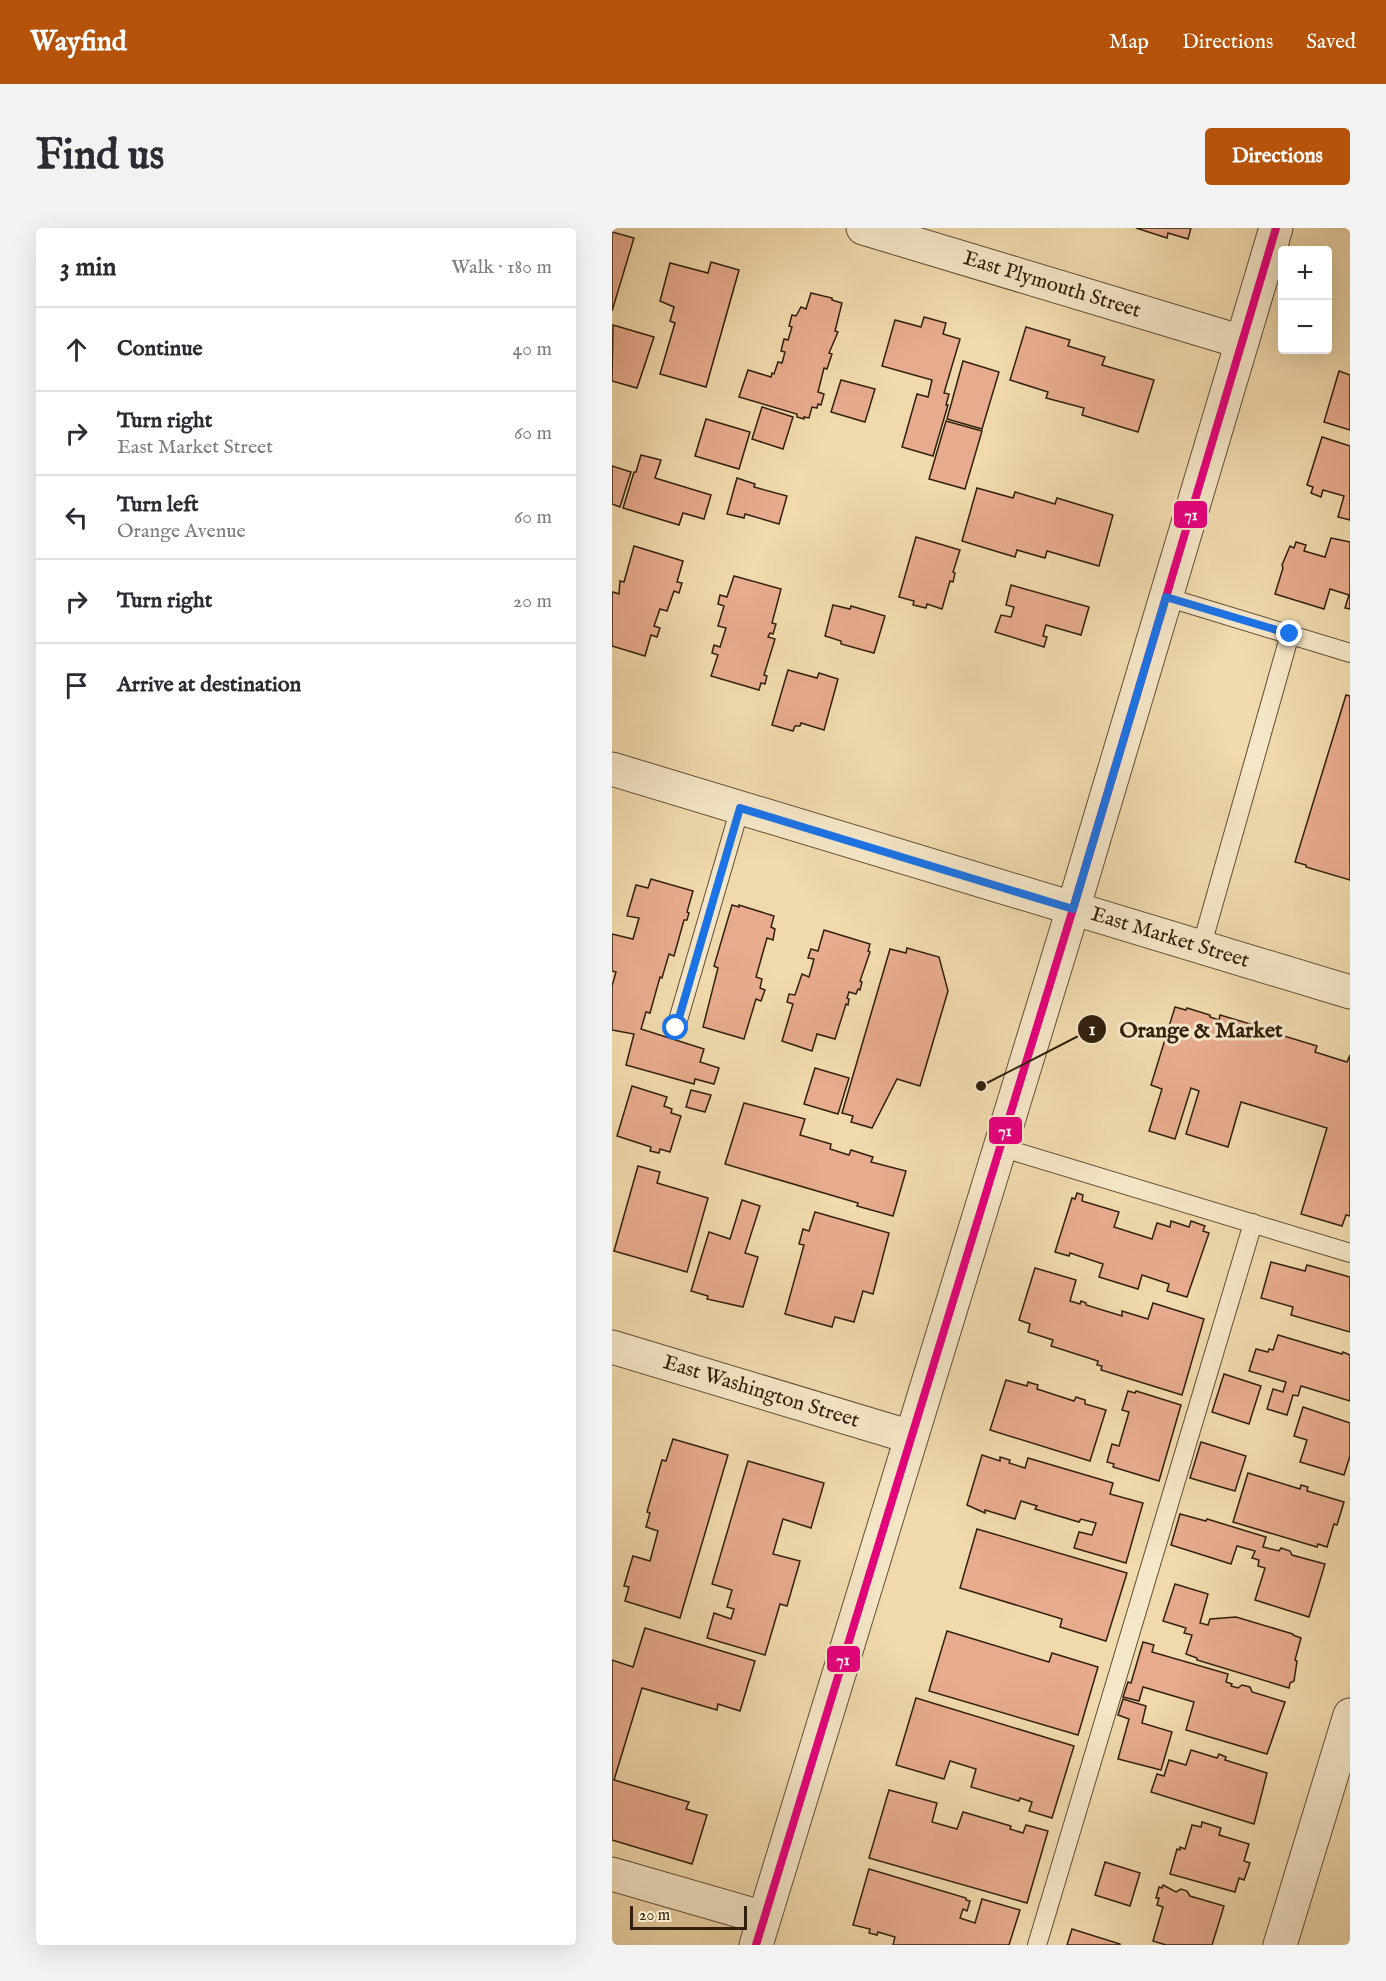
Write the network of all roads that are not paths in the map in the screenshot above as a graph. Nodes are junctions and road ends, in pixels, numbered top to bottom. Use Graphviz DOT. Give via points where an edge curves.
graph roads {
  1 [pos="862,228"];
  2 [pos="1276,228"];
  3 [pos="1242,342"];
  4 [pos="1166,597"];
  5 [pos="1290,634"];
  6 [pos="1350,653"];
  7 [pos="612,769"];
  8 [pos="740,808"];
  9 [pos="1073,909"];
  10 [pos="1202,948"];
  11 [pos="1350,992"];
  12 [pos="676,1028"];
  13 [pos="1000,1147"];
  14 [pos="1253,1223"];
  15 [pos="1350,1253"];
  16 [pos="612,1347"];
  17 [pos="911,1437"];
  18 [pos="1350,1715"];
  19 [pos="612,1874"];
  20 [pos="760,1932"];
  21 [pos="1037,1945"];
  22 [pos="1280,1945"];
  1 -- 3 [label="street, East Plymouth Street"];
  2 -- 3 [label="street"];
  3 -- 4 [label="street"];
  4 -- 5 [label="lane"];
  4 -- 9 [label="street"];
  5 -- 6 [label="lane"];
  5 -- 10 [label="lane"];
  7 -- 8 [label="street, East Market Street"];
  8 -- 9 [label="street, East Market Street"];
  8 -- 12 [label="lane"];
  9 -- 10 [label="street, East Market Street"];
  9 -- 13 [label="street"];
  10 -- 11 [label="street, East Market Street"];
  13 -- 14 [label="lane"];
  13 -- 17 [label="street"];
  14 -- 15 [label="lane"];
  14 -- 21 [label="lane"];
  16 -- 17 [label="street, East Washington Street"];
  17 -- 20 [label="street"];
  18 -- 22 [label="street"];
  19 -- 20 [label="street"];
}
